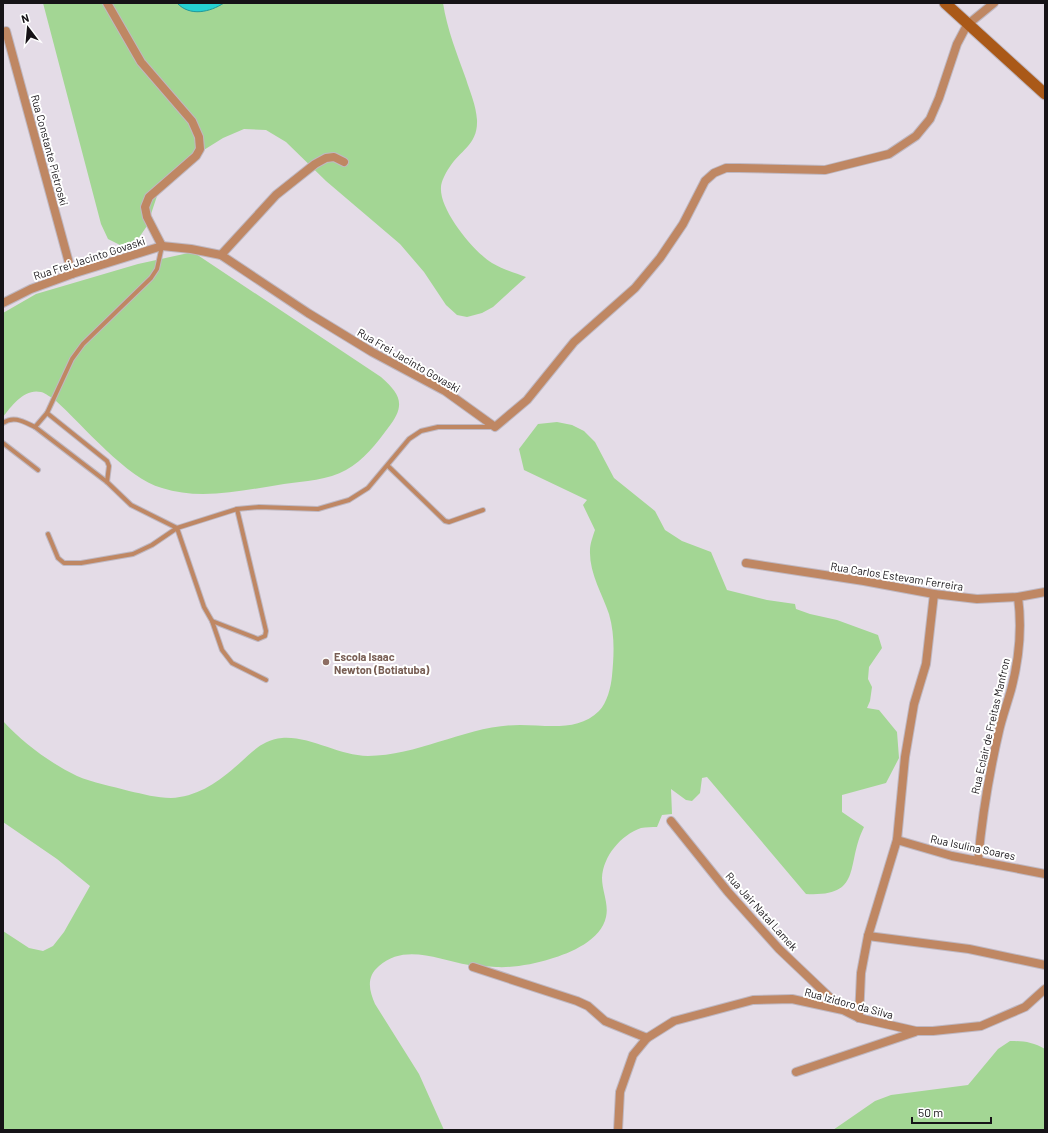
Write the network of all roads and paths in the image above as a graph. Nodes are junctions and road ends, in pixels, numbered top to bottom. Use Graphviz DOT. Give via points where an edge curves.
graph roads {
  1 [pos="107,3"];
  2 [pos="945,3"];
  3 [pos="994,3"];
  4 [pos="967,25"];
  5 [pos="6,31"];
  6 [pos="1045,94"];
  7 [pos="344,162"];
  8 [pos="162,246"];
  9 [pos="221,255"];
  10 [pos="72,274"];
  11 [pos="3,303"];
  12 [pos="47,413"];
  13 [pos="3,423"];
  14 [pos="35,427"];
  15 [pos="495,427"];
  16 [pos="3,443"];
  17 [pos="388,466"];
  18 [pos="38,470"];
  19 [pos="107,482"];
  20 [pos="237,509"];
  21 [pos="483,510"];
  22 [pos="177,528"];
  23 [pos="48,534"];
  24 [pos="746,563"];
  25 [pos="1045,592"];
  26 [pos="934,594"];
  27 [pos="1018,596"];
  28 [pos="212,621"];
  29 [pos="266,680"];
  30 [pos="671,821"];
  31 [pos="897,840"];
  32 [pos="978,861"];
  33 [pos="1045,874"];
  34 [pos="868,936"];
  35 [pos="1045,965"];
  36 [pos="473,967"];
  37 [pos="1045,989"];
  38 [pos="843,1010"];
  39 [pos="859,1018"];
  40 [pos="916,1031"];
  41 [pos="647,1038"];
  42 [pos="796,1072"];
  43 [pos="618,1130"];
  1 -- 8 [label="street" via="141,62 192,121 199,137 200,148 196,156 149,197 145,207 147,217"];
  2 -- 4 [label="main road"];
  3 -- 4 [label="street"];
  4 -- 6 [label="main road"];
  4 -- 15 [label="street" via="957,44 930,119 916,136 888,154 825,170 726,168 714,173 705,181 683,224 660,258 635,288 574,342 527,400"];
  5 -- 10 [label="street, Rua Constante Pietroski"];
  7 -- 9 [label="street" via="334,157 315,164 276,195"];
  8 -- 9 [label="street, Rua Frei Jacinto Govaski"];
  8 -- 10 [label="street, Rua Frei Jacinto Govaski"];
  8 -- 12 [label="lane" via="157,269 151,278 83,344 72,359"];
  9 -- 15 [label="street, Rua Frei Jacinto Govaski" via="372,352 445,391"];
  10 -- 11 [label="street, Rua Frei Jacinto Govaski" via="31,289"];
  12 -- 14 [label="lane"];
  12 -- 19 [label="lane" via="107,461"];
  13 -- 14 [label="lane" via="18,419"];
  14 -- 19 [label="lane"];
  15 -- 17 [label="lane" via="438,427 421,431 409,439"];
  16 -- 18 [label="lane"];
  17 -- 20 [label="lane" via="368,488 349,500 318,510 259,507"];
  17 -- 21 [label="lane" via="445,521 449,522"];
  19 -- 22 [label="lane" via="130,505"];
  20 -- 22 [label="lane"];
  20 -- 28 [label="lane" via="266,636 258,639"];
  22 -- 23 [label="lane" via="133,554 64,563 58,558"];
  22 -- 28 [label="lane" via="204,607"];
  24 -- 26 [label="street, Rua Carlos Estevam Ferreira"];
  25 -- 27 [label="street, Rua Carlos Estevam Ferreira"];
  26 -- 27 [label="street, Rua Carlos Estevam Ferreira" via="977,599"];
  26 -- 31 [label="street" via="926,664 914,704 905,757"];
  27 -- 32 [label="street, Rua Eclair de Freitas Manfron" via="1020,616 1017,656 987,786"];
  28 -- 29 [label="lane" via="222,650 232,664"];
  30 -- 38 [label="street, Rua Jair Natal Lamek" via="774,944"];
  31 -- 32 [label="street, Rua Isulina Soares"];
  31 -- 34 [label="street"];
  32 -- 33 [label="street, Rua Isulina Soares"];
  34 -- 35 [label="street" via="969,949"];
  34 -- 39 [label="street" via="861,973"];
  36 -- 41 [label="street" via="577,1001 588,1006 606,1021"];
  37 -- 40 [label="street, Rua Izidoro da Silva" via="1025,1007 981,1026"];
  38 -- 39 [label="street, Rua Izidoro da Silva"];
  38 -- 41 [label="street, Rua Izidoro da Silva" via="792,999 753,1000 674,1021"];
  39 -- 40 [label="street, Rua Izidoro da Silva"];
  40 -- 42 [label="street"];
  41 -- 43 [label="street, Rua Izidoro da Silva" via="633,1055 620,1092"];
}
